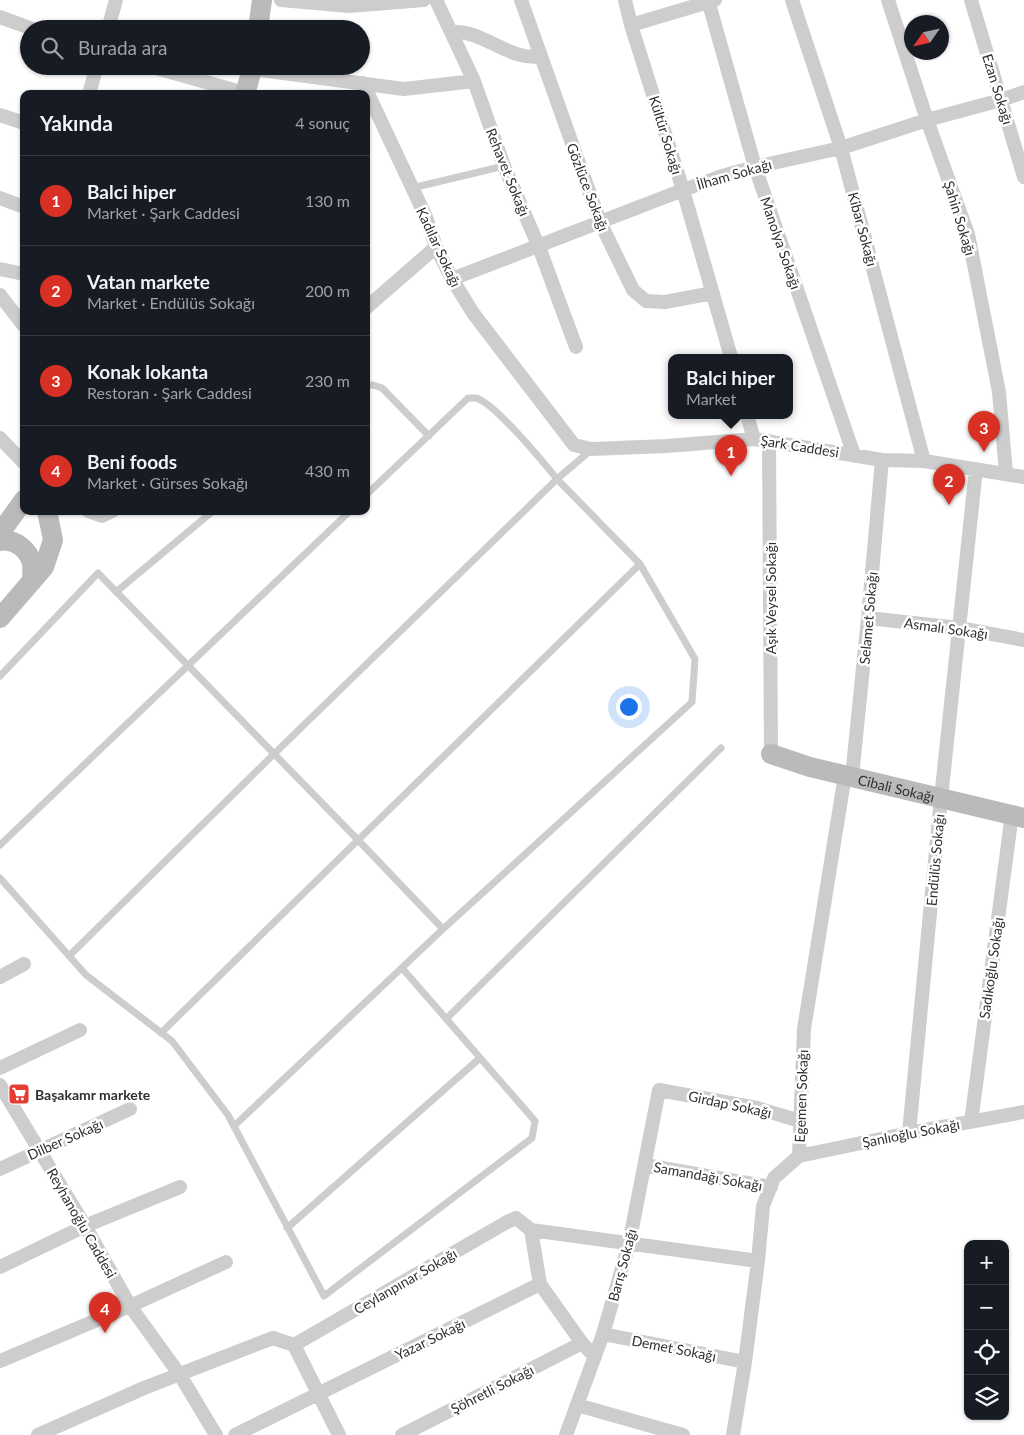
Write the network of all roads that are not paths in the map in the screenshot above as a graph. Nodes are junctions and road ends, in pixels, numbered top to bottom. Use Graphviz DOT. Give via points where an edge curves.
graph roads {
  1 [pos="116,0"];
  2 [pos="262,0"];
  3 [pos="281,0"];
  4 [pos="424,0"];
  5 [pos="436,0"];
  6 [pos="521,0"];
  7 [pos="625,0"];
  8 [pos="711,0"];
  9 [pos="792,0"];
  10 [pos="888,0"];
  11 [pos="972,0"];
  12 [pos="0,17"];
  13 [pos="110,20"];
  14 [pos="259,20"];
  15 [pos="20,24"];
  16 [pos="632,25"];
  17 [pos="451,32"];
  18 [pos="541,56"];
  19 [pos="94,75"];
  20 [pos="181,75"];
  21 [pos="250,75"];
  22 [pos="308,75"];
  23 [pos="474,81"];
  24 [pos="363,83"];
  25 [pos="90,90"];
  26 [pos="235,90"];
  27 [pos="247,90"];
  28 [pos="366,90"];
  29 [pos="1024,92"];
  30 [pos="370,98"];
  31 [pos="1001,100"];
  32 [pos="0,115"];
  33 [pos="927,120"];
  34 [pos="20,122"];
  35 [pos="841,148"];
  36 [pos="504,166"];
  37 [pos="755,166"];
  38 [pos="1024,177"];
  39 [pos="412,188"];
  40 [pos="683,190"];
  41 [pos="0,198"];
  42 [pos="20,206"];
  43 [pos="600,222"];
  44 [pos="538,246"];
  45 [pos="436,248"];
  46 [pos="0,269"];
  47 [pos="20,273"];
  48 [pos="452,279"];
  49 [pos="714,293"];
  50 [pos="0,295"];
  51 [pos="370,303"];
  52 [pos="20,321"];
  53 [pos="576,347"];
  54 [pos="730,354"];
  55 [pos="370,385"];
  56 [pos="748,419"];
  57 [pos="428,436"];
  58 [pos="0,438"];
  59 [pos="754,439"];
  60 [pos="768,441"];
  61 [pos="574,445"];
  62 [pos="591,450"];
  63 [pos="854,455"];
  64 [pos="20,459"];
  65 [pos="882,460"];
  66 [pos="924,461"];
  67 [pos="976,469"];
  68 [pos="1006,473"];
  69 [pos="1024,477"];
  70 [pos="557,479"];
  71 [pos="370,491"];
  72 [pos="20,505"];
  73 [pos="49,515"];
  74 [pos="208,515"];
  75 [pos="346,515"];
  76 [pos="0,532"];
  77 [pos="0,541"];
  78 [pos="640,564"];
  79 [pos="32,581"];
  80 [pos="116,592"];
  81 [pos="0,618"];
  82 [pos="868,618"];
  83 [pos="959,628"];
  84 [pos="1024,640"];
  85 [pos="188,666"];
  86 [pos="0,676"];
  87 [pos="721,748"];
  88 [pos="274,754"];
  89 [pos="771,754"];
  90 [pos="848,776"];
  91 [pos="941,798"];
  92 [pos="1018,816"];
  93 [pos="358,840"];
  94 [pos="0,845"];
  95 [pos="0,878"];
  96 [pos="443,929"];
  97 [pos="69,956"];
  98 [pos="24,964"];
  99 [pos="402,968"];
  100 [pos="0,977"];
  101 [pos="446,1019"];
  102 [pos="80,1030"];
  103 [pos="161,1033"];
  104 [pos="480,1058"];
  105 [pos="0,1068"];
  106 [pos="0,1085"];
  107 [pos="659,1090"];
  108 [pos="130,1110"];
  109 [pos="1024,1112"];
  110 [pos="800,1121"];
  111 [pos="971,1122"];
  112 [pos="234,1126"];
  113 [pos="910,1133"];
  114 [pos="40,1151"];
  115 [pos="799,1156"];
  116 [pos="645,1165"];
  117 [pos="0,1169"];
  118 [pos="180,1187"];
  119 [pos="771,1187"];
  120 [pos="85,1226"];
  121 [pos="287,1228"];
  122 [pos="530,1230"];
  123 [pos="629,1244"];
  124 [pos="758,1261"];
  125 [pos="226,1262"];
  126 [pos="0,1267"];
  127 [pos="540,1284"];
  128 [pos="130,1306"];
  129 [pos="603,1334"];
  130 [pos="582,1343"];
  131 [pos="294,1345"];
  132 [pos="595,1357"];
  133 [pos="0,1361"];
  134 [pos="745,1362"];
  135 [pos="180,1375"];
  136 [pos="319,1393"];
  137 [pos="577,1405"];
  138 [pos="38,1435"];
  139 [pos="216,1435"];
  140 [pos="234,1435"];
  141 [pos="340,1435"];
  142 [pos="402,1435"];
  143 [pos="566,1435"];
  144 [pos="683,1435"];
  145 [pos="733,1435"];
  1 -- 13 [label="street"];
  2 -- 14 [label="street"];
  3 -- 4 [label="street" via="348,6"];
  5 -- 17 [label="street, Rehavet Sokağı"];
  6 -- 18 [label="street, Gözlüce Sokağı"];
  7 -- 16 [label="street, Kültür Sokağı"];
  8 -- 16 [label="street"];
  8 -- 37 [label="street, Manolya Sokağı"];
  9 -- 35 [label="street, Kibar Sokağı"];
  10 -- 33 [label="street, Şahin Sokağı"];
  11 -- 31 [label="street, Ezan Sokağı"];
  12 -- 15 [label="street"];
  16 -- 40 [label="street, Kültür Sokağı"];
  17 -- 18 [label="street" via="472,35 522,56"];
  17 -- 23 [label="street, Rehavet Sokağı"];
  18 -- 43 [label="street, Gözlüce Sokağı"];
  19 -- 25 [label="street"];
  20 -- 26 [label="street"];
  21 -- 27 [label="street"];
  22 -- 24 [label="street"];
  23 -- 24 [label="street" via="404,89"];
  23 -- 36 [label="street, Rehavet Sokağı"];
  24 -- 28 [label="street, Kadılar Sokağı"];
  29 -- 31 [label="street, İlham Sokağı"];
  30 -- 39 [label="street, Kadılar Sokağı"];
  31 -- 33 [label="street, İlham Sokağı"];
  31 -- 38 [label="street, Ezan Sokağı"];
  32 -- 34 [label="street"];
  33 -- 35 [label="street, İlham Sokağı"];
  33 -- 68 [label="street, Şahin Sokağı" via="968,234 999,392"];
  35 -- 37 [label="street, İlham Sokağı"];
  35 -- 66 [label="street, Kibar Sokağı"];
  36 -- 39 [label="lane"];
  36 -- 44 [label="street, Rehavet Sokağı"];
  37 -- 40 [label="street, İlham Sokağı"];
  37 -- 63 [label="street, Manolya Sokağı"];
  39 -- 45 [label="street, Kadılar Sokağı"];
  40 -- 43 [label="street, İlham Sokağı"];
  40 -- 49 [label="street, Kültür Sokağı"];
  41 -- 42 [label="street"];
  43 -- 44 [label="street, İlham Sokağı"];
  43 -- 49 [label="street, Gözlüce Sokağı" via="633,290 646,301 665,302"];
  44 -- 48 [label="street, İlham Sokağı"];
  44 -- 53 [label="street, Rehavet Sokağı"];
  45 -- 48 [label="street, Kadılar Sokağı"];
  45 -- 51 [label="street"];
  46 -- 47 [label="street"];
  48 -- 61 [label="street, Kadılar Sokağı" via="473,313"];
  49 -- 54 [label="street, Kültür Sokağı"];
  50 -- 52 [label="street"];
  55 -- 57 [label="lane" via="382,388"];
  56 -- 59 [label="street"];
  57 -- 70 [label="lane" via="468,398 477,398 504,420"];
  57 -- 71 [label="lane"];
  58 -- 64 [label="street"];
  59 -- 60 [label="street, Şark Caddesi"];
  59 -- 62 [label="street, Şark Caddesi"];
  60 -- 63 [label="street, Şark Caddesi"];
  60 -- 89 [label="street, Aşık Veysel Sokağı"];
  61 -- 62 [label="street, Şark Caddesi"];
  62 -- 70 [label="lane"];
  63 -- 65 [label="street, Şark Caddesi"];
  65 -- 66 [label="street, Şark Caddesi"];
  65 -- 82 [label="street, Selamet Sokağı"];
  66 -- 67 [label="street, Şark Caddesi"];
  67 -- 68 [label="street, Şark Caddesi"];
  67 -- 83 [label="street, Endülüs Sokağı"];
  68 -- 69 [label="street, Şark Caddesi"];
  70 -- 78 [label="lane"];
  70 -- 88 [label="lane"];
  72 -- 76 [label="street"];
  73 -- 79 [label="street" via="52,540 44,567"];
  74 -- 80 [label="lane"];
  75 -- 85 [label="lane"];
  77 -- 79 [label="street" via="12,541 25,549 32,564"];
  78 -- 93 [label="lane"];
  78 -- 96 [label="lane" via="695,658 692,702"];
  79 -- 81 [label="street"];
  80 -- 85 [label="lane"];
  80 -- 86 [label="lane" via="98,573"];
  82 -- 83 [label="street, Asmalı Sokağı"];
  82 -- 90 [label="street, Selamet Sokağı"];
  83 -- 84 [label="street, Asmalı Sokağı"];
  83 -- 91 [label="street, Endülüs Sokağı"];
  85 -- 88 [label="lane"];
  85 -- 94 [label="lane"];
  87 -- 101 [label="lane"];
  88 -- 93 [label="lane"];
  88 -- 97 [label="lane"];
  89 -- 90 [label="street, Cibali Sokağı"];
  90 -- 91 [label="street, Cibali Sokağı"];
  90 -- 110 [label="street, Egemen Sokağı" via="804,1029"];
  91 -- 92 [label="street, Cibali Sokağı"];
  91 -- 113 [label="street, Endülüs Sokağı"];
  92 -- 111 [label="street, Sadıkoğlu Sokağı"];
  93 -- 96 [label="lane"];
  93 -- 103 [label="lane"];
  95 -- 97 [label="lane"];
  96 -- 99 [label="lane"];
  97 -- 103 [label="lane" via="86,975"];
  98 -- 100 [label="street"];
  99 -- 101 [label="lane"];
  99 -- 112 [label="lane"];
  101 -- 104 [label="lane"];
  102 -- 105 [label="street"];
  103 -- 112 [label="lane" via="172,1041"];
  104 -- 121 [label="lane"];
  104 -- 121 [label="lane" via="535,1120 532,1138 324,1296"];
  106 -- 114 [label="street, Reyhanoğlu Caddesi"];
  107 -- 110 [label="street, Girdap Sokağı" via="757,1108"];
  107 -- 116 [label="street, Barış Sokağı"];
  108 -- 114 [label="street, Dilber Sokağı"];
  109 -- 111 [label="street, Şanlıoğlu Sokağı"];
  110 -- 115 [label="street, Egemen Sokağı"];
  111 -- 113 [label="street, Şanlıoğlu Sokağı"];
  112 -- 121 [label="lane"];
  113 -- 115 [label="street, Şanlıoğlu Sokağı"];
  114 -- 117 [label="street, Dilber Sokağı"];
  114 -- 120 [label="street, Reyhanoğlu Caddesi"];
  115 -- 119 [label="street, Egemen Sokağı" via="774,1178"];
  116 -- 119 [label="street, Samandağı Sokağı"];
  116 -- 123 [label="street, Barış Sokağı"];
  118 -- 120 [label="street"];
  119 -- 124 [label="street, Egemen Sokağı" via="763,1206"];
  120 -- 126 [label="street"];
  120 -- 128 [label="street, Reyhanoğlu Caddesi"];
  122 -- 123 [label="street"];
  122 -- 127 [label="street"];
  122 -- 131 [label="street, Ceylanpınar Sokağı" via="516,1218 507,1222"];
  123 -- 124 [label="street"];
  123 -- 129 [label="street, Barış Sokağı"];
  124 -- 134 [label="street, Egemen Sokağı"];
  125 -- 128 [label="street"];
  127 -- 130 [label="street"];
  127 -- 136 [label="street, Yazar Sokağı"];
  128 -- 133 [label="street"];
  128 -- 135 [label="street, Reyhanoğlu Caddesi"];
  129 -- 132 [label="street, Barış Sokağı"];
  129 -- 134 [label="street, Demet Sokağı"];
  130 -- 132 [label="street"];
  130 -- 142 [label="street, Şöhretli Sokağı"];
  131 -- 135 [label="street" via="273,1338"];
  131 -- 136 [label="street"];
  132 -- 137 [label="street, Barış Sokağı"];
  134 -- 145 [label="street, Egemen Sokağı"];
  135 -- 138 [label="street"];
  135 -- 139 [label="street, Reyhanoğlu Caddesi"];
  136 -- 140 [label="street, Yazar Sokağı"];
  136 -- 141 [label="street"];
  137 -- 143 [label="street, Barış Sokağı"];
  137 -- 144 [label="street"];
}
